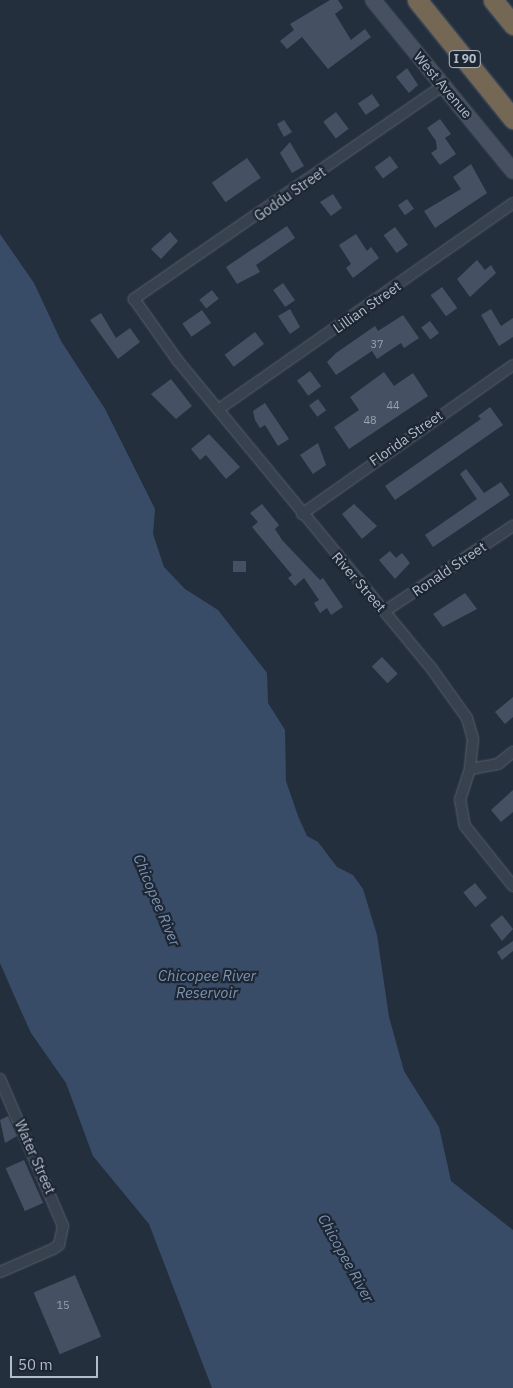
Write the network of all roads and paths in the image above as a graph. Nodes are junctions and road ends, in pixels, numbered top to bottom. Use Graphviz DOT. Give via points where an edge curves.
graph roads {
  1 [pos="373,0"];
  2 [pos="417,0"];
  3 [pos="493,0"];
  4 [pos="513,25"];
  5 [pos="444,85"];
  6 [pos="513,119"];
  7 [pos="513,171"];
  8 [pos="513,203"];
  9 [pos="134,300"];
  10 [pos="513,365"];
  11 [pos="219,409"];
  12 [pos="302,514"];
  13 [pos="513,526"];
  14 [pos="385,612"];
  15 [pos="513,752"];
  16 [pos="470,770"];
  17 [pos="513,886"];
  18 [pos="0,1079"];
  19 [pos="0,1272"];
  1 -- 5 [label="main road, West Avenue"];
  2 -- 6 [label="highway, I 90"];
  3 -- 4 [label="highway"];
  5 -- 7 [label="main road, West Avenue"];
  5 -- 9 [label="street, Goddu Street"];
  8 -- 11 [label="street, Lillian Street"];
  9 -- 11 [label="street, River Street"];
  10 -- 12 [label="street, Florida Street"];
  11 -- 12 [label="street, River Street"];
  12 -- 14 [label="street, River Street"];
  13 -- 14 [label="street, Ronald Street"];
  14 -- 16 [label="street, River Street" via="467,718 473,739"];
  15 -- 16 [label="street" via="498,764"];
  16 -- 17 [label="street, River Street" via="460,799 466,826"];
  18 -- 19 [label="street, Water Street" via="53,1195 62,1236 53,1249"];
}
